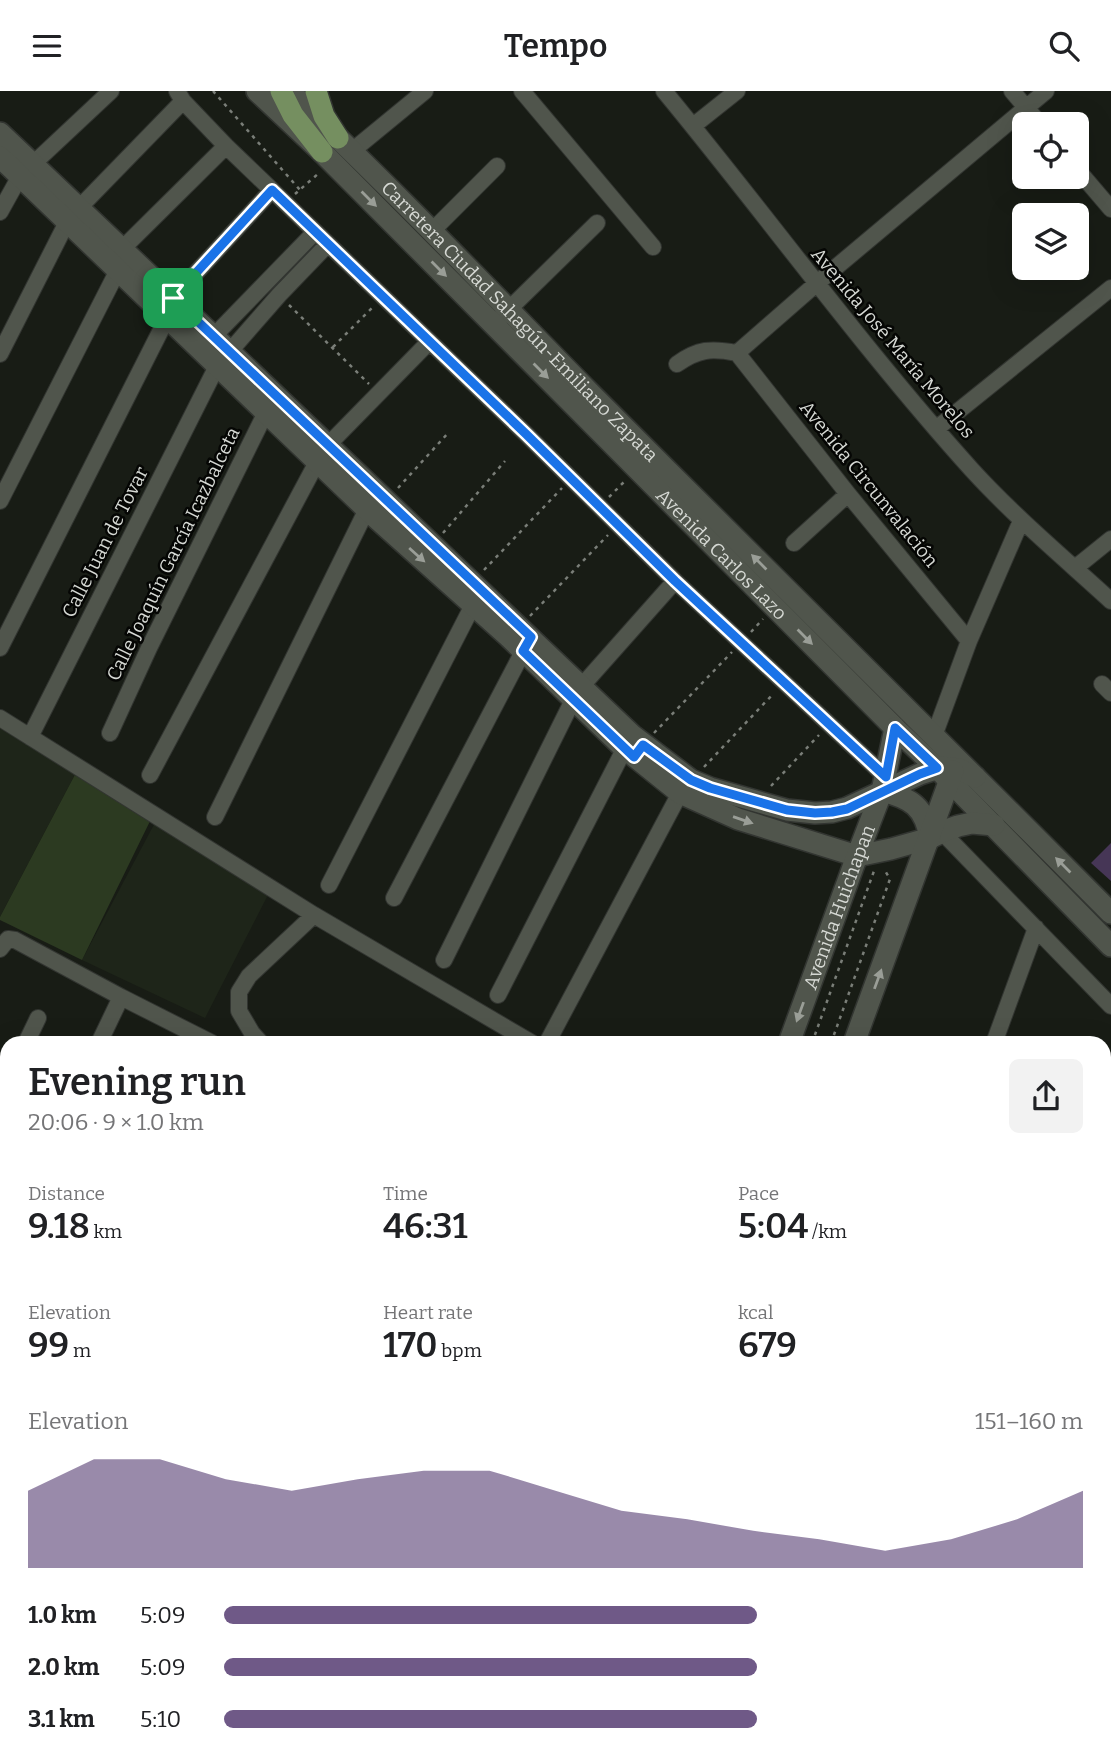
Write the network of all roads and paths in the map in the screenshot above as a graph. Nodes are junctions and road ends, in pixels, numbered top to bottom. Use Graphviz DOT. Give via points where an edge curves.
graph roads {
  1 [pos="111,91"];
  2 [pos="213,91"];
  3 [pos="257,91"];
  4 [pos="281,91"];
  5 [pos="289,91"];
  6 [pos="316,91"];
  7 [pos="425,91"];
  8 [pos="522,91"];
  9 [pos="664,91"];
  10 [pos="737,91"];
  11 [pos="1012,91"];
  12 [pos="1046,91"];
  13 [pos="180,96"];
  14 [pos="1026,107"];
  15 [pos="1030,112"];
  16 [pos="693,126"];
  17 [pos="0,133"];
  18 [pos="345,144"];
  19 [pos="226,146"];
  20 [pos="0,157"];
  21 [pos="325,161"];
  22 [pos="497,166"];
  23 [pos="27,170"];
  24 [pos="1089,183"];
  25 [pos="272,190"];
  26 [pos="1111,209"];
  27 [pos="0,212"];
  28 [pos="73,215"];
  29 [pos="597,223"];
  30 [pos="432,231"];
  31 [pos="315,232"];
  32 [pos="328,244"];
  33 [pos="653,247"];
  34 [pos="123,249"];
  35 [pos="118,270"];
  36 [pos="816,283"];
  37 [pos="1111,288"];
  38 [pos="279,295"];
  39 [pos="383,297"];
  40 [pos="170,308"];
  41 [pos="501,316"];
  42 [pos="213,337"];
  43 [pos="429,342"];
  44 [pos="333,347"];
  45 [pos="737,353"];
  46 [pos="0,354"];
  47 [pos="223,359"];
  48 [pos="677,365"];
  49 [pos="379,394"];
  50 [pos="272,405"];
  51 [pos="936,429"];
  52 [pos="449,432"];
  53 [pos="323,453"];
  54 [pos="505,461"];
  55 [pos="571,478"];
  56 [pos="620,486"];
  57 [pos="612,494"];
  58 [pos="848,494"];
  59 [pos="0,501"];
  60 [pos="377,505"];
  61 [pos="1021,521"];
  62 [pos="618,525"];
  63 [pos="1111,539"];
  64 [pos="794,543"];
  65 [pos="433,545"];
  66 [pos="1075,568"];
  67 [pos="675,581"];
  68 [pos="472,583"];
  69 [pos="1111,601"];
  70 [pos="472,605"];
  71 [pos="760,622"];
  72 [pos="746,636"];
  73 [pos="524,638"];
  74 [pos="969,642"];
  75 [pos="0,648"];
  76 [pos="784,683"];
  77 [pos="577,693"];
  78 [pos="0,718"];
  79 [pos="829,725"];
  80 [pos="110,733"];
  81 [pos="894,734"];
  82 [pos="934,736"];
  83 [pos="30,737"];
  84 [pos="633,742"];
  85 [pos="949,774"];
  86 [pos="150,775"];
  87 [pos="885,779"];
  88 [pos="685,786"];
  89 [pos="756,802"];
  90 [pos="215,817"];
  91 [pos="993,825"];
  92 [pos="936,829"];
  93 [pos="857,856"];
  94 [pos="329,885"];
  95 [pos="394,898"];
  96 [pos="1111,913"];
  97 [pos="314,915"];
  98 [pos="1036,928"];
  99 [pos="1111,946"];
  100 [pos="0,948"];
  101 [pos="444,960"];
  102 [pos="498,995"];
  103 [pos="121,997"];
  104 [pos="1111,1006"];
  105 [pos="38,1018"];
  106 [pos="29,1036"];
  107 [pos="102,1036"];
  108 [pos="198,1036"];
  109 [pos="255,1036"];
  110 [pos="519,1036"];
  111 [pos="551,1036"];
  112 [pos="792,1036"];
  113 [pos="814,1036"];
  114 [pos="834,1036"];
  115 [pos="857,1036"];
  116 [pos="997,1036"];
  1 -- 23 [label="street"];
  2 -- 21 [label="path" via="302,188"];
  3 -- 21 [label="street"];
  4 -- 21 [label="main road"];
  5 -- 18 [label="street, Carretera Ciudad Sahagún-Emiliano Zapata"];
  6 -- 18 [label="main road" via="324,115"];
  7 -- 18 [label="street"];
  8 -- 33 [label="street"];
  9 -- 16 [label="street, Avenida José María Morelos"];
  10 -- 16 [label="street"];
  11 -- 14 [label="street"];
  12 -- 14 [label="street"];
  13 -- 19 [label="street"];
  13 -- 28 [label="street"];
  14 -- 15 [label="street"];
  14 -- 36 [label="street"];
  16 -- 36 [label="street, Avenida José María Morelos"];
  17 -- 23 [label="street"];
  18 -- 30 [label="street, Carretera Ciudad Sahagún-Emiliano Zapata"];
  19 -- 25 [label="street"];
  19 -- 34 [label="street"];
  20 -- 23 [label="street"];
  21 -- 41 [label="street, Avenida Carlos Lazo, one-way"];
  22 -- 30 [label="street"];
  23 -- 27 [label="street"];
  23 -- 28 [label="street"];
  24 -- 26 [label="street"];
  25 -- 31 [label="street"];
  25 -- 40 [label="street"];
  28 -- 34 [label="street"];
  28 -- 35 [label="street"];
  28 -- 46 [label="street"];
  29 -- 41 [label="street"];
  30 -- 41 [label="street, Carretera Ciudad Sahagún-Emiliano Zapata"];
  31 -- 32 [label="street"];
  31 -- 42 [label="street"];
  32 -- 38 [label="street, Calle Juan de Tovar"];
  32 -- 39 [label="street"];
  34 -- 40 [label="street"];
  35 -- 40 [label="street"];
  35 -- 59 [label="street"];
  36 -- 45 [label="street"];
  36 -- 51 [label="street, Avenida José María Morelos"];
  37 -- 51 [label="street"];
  38 -- 44 [label="path"];
  38 -- 47 [label="street, Calle Juan de Tovar"];
  39 -- 43 [label="street"];
  39 -- 44 [label="path"];
  40 -- 42 [label="street"];
  40 -- 47 [label="street"];
  40 -- 75 [label="street"];
  41 -- 81 [label="street, Avenida Carlos Lazo, one-way"];
  82 -- 41 [label="street, Carretera Ciudad Sahagún-Emiliano Zapata, one-way"];
  42 -- 47 [label="street"];
  43 -- 49 [label="street"];
  43 -- 55 [label="street"];
  44 -- 49 [label="path"];
  45 -- 48 [label="street" via="698,352"];
  45 -- 58 [label="street, Avenida Circunvalación"];
  47 -- 50 [label="street"];
  47 -- 83 [label="street, Calle Juan de Tovar"];
  49 -- 53 [label="street"];
  50 -- 53 [label="street"];
  50 -- 80 [label="street, Calle Joaquín García Icazbalceta"];
  51 -- 61 [label="street, Avenida José María Morelos"];
  52 -- 60 [label="path"];
  53 -- 60 [label="street"];
  53 -- 86 [label="street"];
  54 -- 65 [label="path"];
  55 -- 62 [label="street"];
  55 -- 68 [label="path"];
  56 -- 57 [label="path"];
  58 -- 64 [label="street"];
  58 -- 74 [label="street, Avenida Circunvalación"];
  60 -- 65 [label="street"];
  60 -- 70 [label="street, one-way"];
  60 -- 90 [label="street"];
  61 -- 66 [label="street, Avenida José María Morelos"];
  61 -- 74 [label="street"];
  62 -- 67 [label="street"];
  62 -- 73 [label="path"];
  63 -- 66 [label="street"];
  65 -- 68 [label="street"];
  66 -- 69 [label="street, Avenida José María Morelos"];
  67 -- 72 [label="street"];
  67 -- 77 [label="street"];
  68 -- 73 [label="street"];
  70 -- 73 [label="street"];
  70 -- 94 [label="street"];
  71 -- 72 [label="path"];
  72 -- 76 [label="street"];
  72 -- 84 [label="path"];
  73 -- 77 [label="street"];
  73 -- 95 [label="street"];
  74 -- 82 [label="street"];
  76 -- 79 [label="street"];
  76 -- 88 [label="path"];
  77 -- 84 [label="street"];
  77 -- 101 [label="street"];
  78 -- 83 [label="street"];
  79 -- 87 [label="street"];
  79 -- 89 [label="path"];
  81 -- 85 [label="street, Avenida Carlos Lazo"];
  81 -- 87 [label="street, Avenida Huichapan"];
  82 -- 85 [label="street, Carretera Ciudad Sahagún-Emiliano Zapata"];
  83 -- 97 [label="street"];
  84 -- 88 [label="street"];
  84 -- 102 [label="street"];
  85 -- 87 [label="street"];
  85 -- 91 [label="street, Avenida Carlos Lazo"];
  85 -- 92 [label="street"];
  96 -- 85 [label="street, Avenida Carlos Lazo, one-way" via="975,777"];
  87 -- 89 [label="street" via="847,809 832,812 787,810"];
  87 -- 92 [label="street" via="914,804 928,828"];
  87 -- 93 [label="street, Avenida Huichapan"];
  88 -- 89 [label="street" via="710,788"];
  88 -- 93 [label="street, one-way" via="706,806"];
  88 -- 111 [label="street"];
  91 -- 92 [label="street"];
  91 -- 99 [label="street, Avenida Carlos Lazo"];
  92 -- 93 [label="street" via="891,849"];
  92 -- 98 [label="street"];
  115 -- 92 [label="street, one-way"];
  93 -- 112 [label="street, Avenida Huichapan, one-way"];
  97 -- 109 [label="street" via="249,976 239,992 239,1011"];
  97 -- 110 [label="street"];
  98 -- 104 [label="street"];
  98 -- 116 [label="street"];
  100 -- 103 [label="street" via="8,939 15,940"];
  103 -- 107 [label="street"];
  103 -- 108 [label="street"];
  105 -- 106 [label="street"];
  113 -- 114 [label="path" via="873,871 884,869 890,879"];
}
